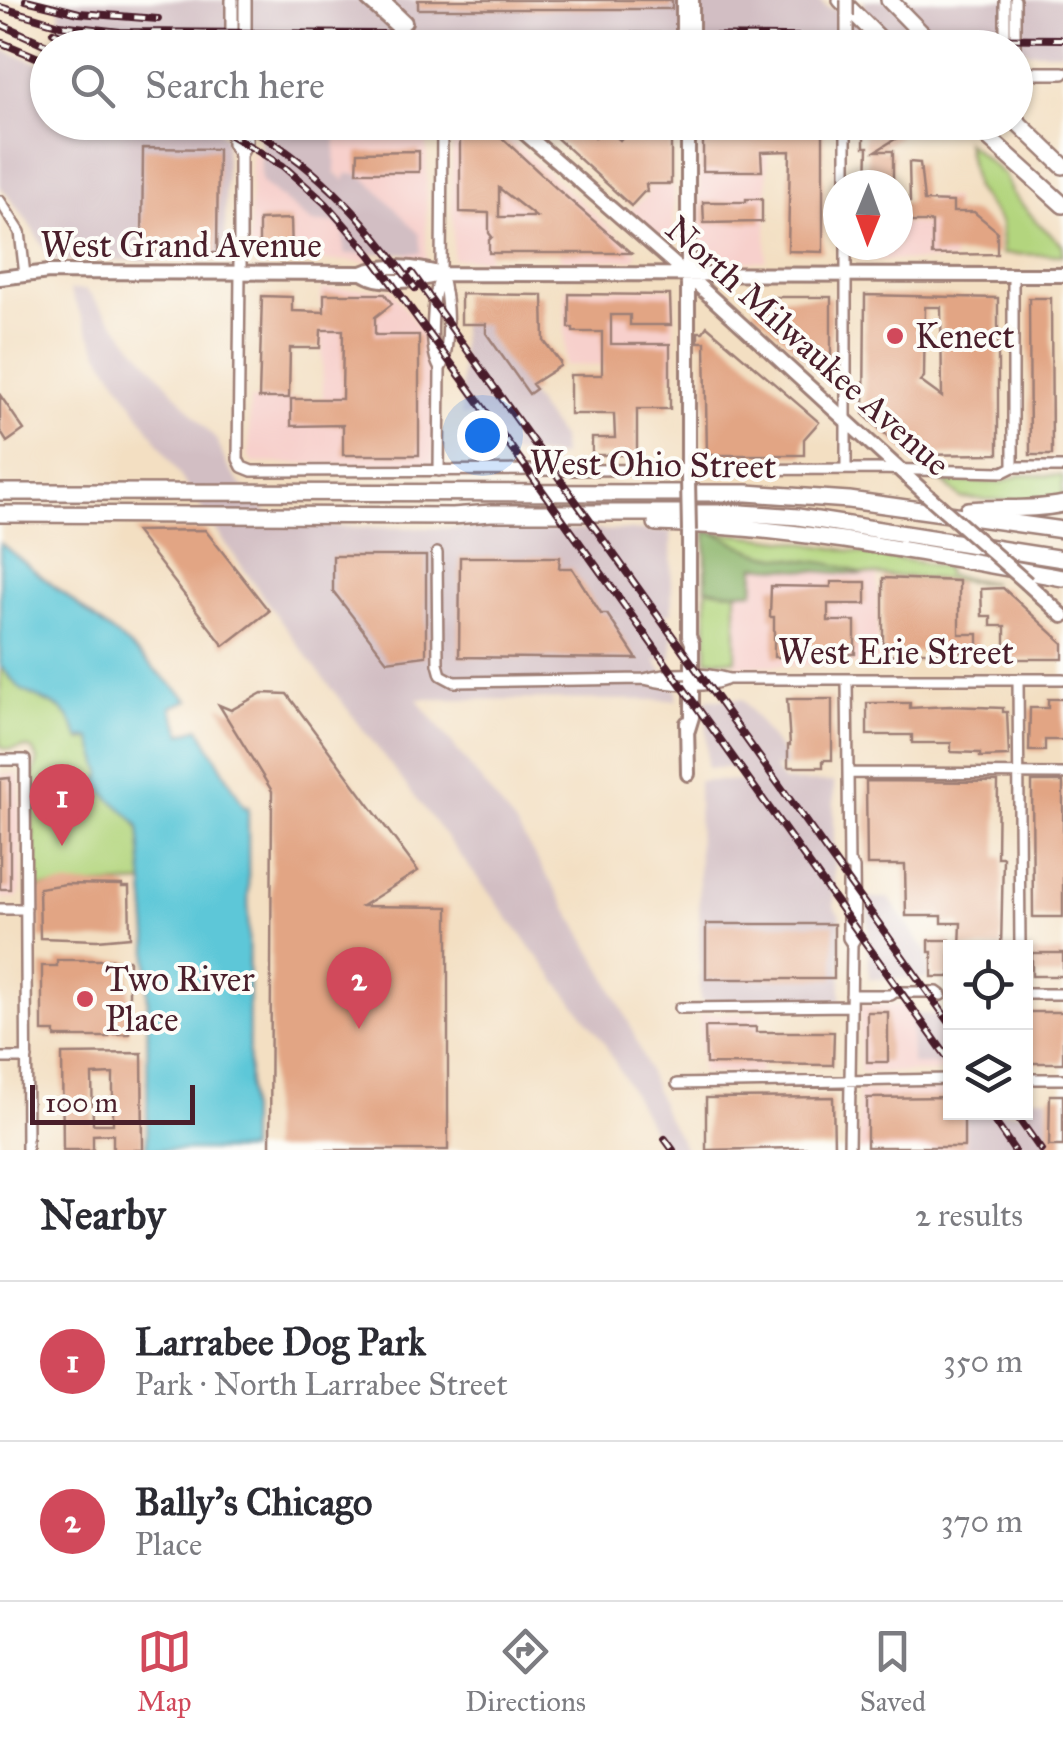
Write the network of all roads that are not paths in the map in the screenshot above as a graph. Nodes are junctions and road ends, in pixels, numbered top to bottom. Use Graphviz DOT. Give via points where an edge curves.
graph roads {
  1 [pos="232,0"];
  2 [pos="245,0"];
  3 [pos="368,0"];
  4 [pos="382,0"];
  5 [pos="683,0"];
  6 [pos="692,0"];
  7 [pos="844,0"];
  8 [pos="888,0"];
  9 [pos="1005,0"];
  10 [pos="1014,0"];
  11 [pos="232,30"];
  12 [pos="246,30"];
  13 [pos="401,30"];
  14 [pos="413,30"];
  15 [pos="682,30"];
  16 [pos="692,30"];
  17 [pos="848,30"];
  18 [pos="873,30"];
  19 [pos="918,30"];
  20 [pos="1005,30"];
  21 [pos="1015,30"];
  22 [pos="1033,73"];
  23 [pos="1063,74"];
  24 [pos="1033,137"];
  25 [pos="232,140"];
  26 [pos="246,140"];
  27 [pos="442,140"];
  28 [pos="533,140"];
  29 [pos="688,140"];
  30 [pos="846,140"];
  31 [pos="990,140"];
  32 [pos="240,154"];
  33 [pos="1063,166"];
  34 [pos="846,170"];
  35 [pos="0,201"];
  36 [pos="1062,206"];
  37 [pos="846,260"];
  38 [pos="240,273"];
  39 [pos="440,274"];
  40 [pos="25,275"];
  41 [pos="687,275"];
  42 [pos="845,275"];
  43 [pos="1013,275"];
  44 [pos="1063,275"];
  45 [pos="0,278"];
  46 [pos="846,422"];
  47 [pos="1013,467"];
  48 [pos="1063,467"];
  49 [pos="846,469"];
  50 [pos="439,470"];
  51 [pos="899,470"];
  52 [pos="688,475"];
  53 [pos="0,492"];
  54 [pos="1063,504"];
  55 [pos="945,513"];
  56 [pos="7,514"];
  57 [pos="453,516"];
  58 [pos="1063,530"];
  59 [pos="437,553"];
  60 [pos="1058,556"];
  61 [pos="1063,578"];
  62 [pos="1063,616"];
  63 [pos="1018,679"];
  64 [pos="1063,679"];
  65 [pos="689,680"];
  66 [pos="847,680"];
  67 [pos="0,760"];
  68 [pos="848,773"];
  69 [pos="688,774"];
  70 [pos="1020,774"];
  71 [pos="1063,774"];
  72 [pos="0,909"];
  73 [pos="26,909"];
  74 [pos="1020,940"];
  75 [pos="1033,994"];
  76 [pos="1063,994"];
  77 [pos="943,996"];
  78 [pos="851,1000"];
  79 [pos="680,1008"];
  80 [pos="0,1058"];
  81 [pos="26,1058"];
  82 [pos="1033,1079"];
  83 [pos="1063,1079"];
  84 [pos="850,1080"];
  85 [pos="943,1080"];
  86 [pos="678,1084"];
  87 [pos="28,1150"];
  88 [pos="849,1150"];
  1 -- 11 [label="street"];
  2 -- 12 [label="street"];
  3 -- 13 [label="main road"];
  4 -- 14 [label="main road"];
  5 -- 15 [label="main road"];
  6 -- 16 [label="main road"];
  7 -- 17 [label="street, bridge"];
  7 -- 18 [label="highway"];
  8 -- 19 [label="highway"];
  9 -- 20 [label="street"];
  10 -- 21 [label="street"];
  22 -- 23 [label="street"];
  24 -- 33 [label="highway"];
  25 -- 32 [label="street"];
  26 -- 32 [label="street"];
  27 -- 39 [label="street"];
  28 -- 41 [label="main road, North Milwaukee Avenue"];
  29 -- 41 [label="main road"];
  30 -- 34 [label="street"];
  31 -- 36 [label="highway"];
  32 -- 38 [label="street"];
  35 -- 40 [label="street" via="20,232"];
  37 -- 42 [label="street"];
  38 -- 39 [label="main road, West Grand Avenue"];
  38 -- 40 [label="main road, West Grand Avenue"];
  38 -- 50 [label="street, West Ohio Street" via="242,467"];
  39 -- 41 [label="main road, West Grand Avenue"];
  39 -- 50 [label="street" via="434,292"];
  40 -- 45 [label="main road, West Grand Avenue"];
  41 -- 42 [label="main road, West Grand Avenue"];
  41 -- 46 [label="main road, North Milwaukee Avenue"];
  41 -- 52 [label="main road"];
  42 -- 43 [label="main road, West Grand Avenue"];
  42 -- 46 [label="street"];
  43 -- 44 [label="main road, West Grand Avenue"];
  43 -- 47 [label="street"];
  46 -- 49 [label="street"];
  46 -- 51 [label="main road, North Milwaukee Avenue"];
  47 -- 48 [label="street, West Ohio Street"];
  47 -- 51 [label="street, West Ohio Street"];
  49 -- 51 [label="street, West Ohio Street"];
  49 -- 52 [label="street, West Ohio Street"];
  50 -- 52 [label="street, West Ohio Street"];
  51 -- 62 [label="main road, North Milwaukee Avenue, bridge"];
  52 -- 65 [label="main road, bridge"];
  53 -- 55 [label="highway, West Ohio Street" via="747,493"];
  54 -- 55 [label="highway"];
  55 -- 58 [label="highway, West Ohio Street"];
  56 -- 57 [label="highway, West Ohio Street"];
  57 -- 60 [label="highway, West Ohio Street" via="742,512"];
  57 -- 61 [label="highway" via="710,524"];
  59 -- 65 [label="street, West Erie Street" via="440,676 454,682 644,680 661,674"];
  63 -- 64 [label="street, West Erie Street"];
  63 -- 66 [label="street, West Erie Street"];
  63 -- 70 [label="street"];
  65 -- 66 [label="street, West Erie Street"];
  65 -- 69 [label="main road"];
  66 -- 68 [label="street"];
  67 -- 73 [label="street" via="26,760"];
  68 -- 70 [label="street"];
  68 -- 78 [label="street"];
  70 -- 71 [label="street"];
  70 -- 74 [label="street"];
  72 -- 73 [label="street"];
  73 -- 81 [label="street"];
  75 -- 76 [label="street"];
  77 -- 78 [label="street"];
  78 -- 79 [label="street"];
  78 -- 84 [label="street"];
  80 -- 81 [label="street"];
  81 -- 87 [label="street"];
  82 -- 83 [label="street"];
  84 -- 85 [label="street"];
  84 -- 86 [label="street"];
  84 -- 88 [label="street"];
}
